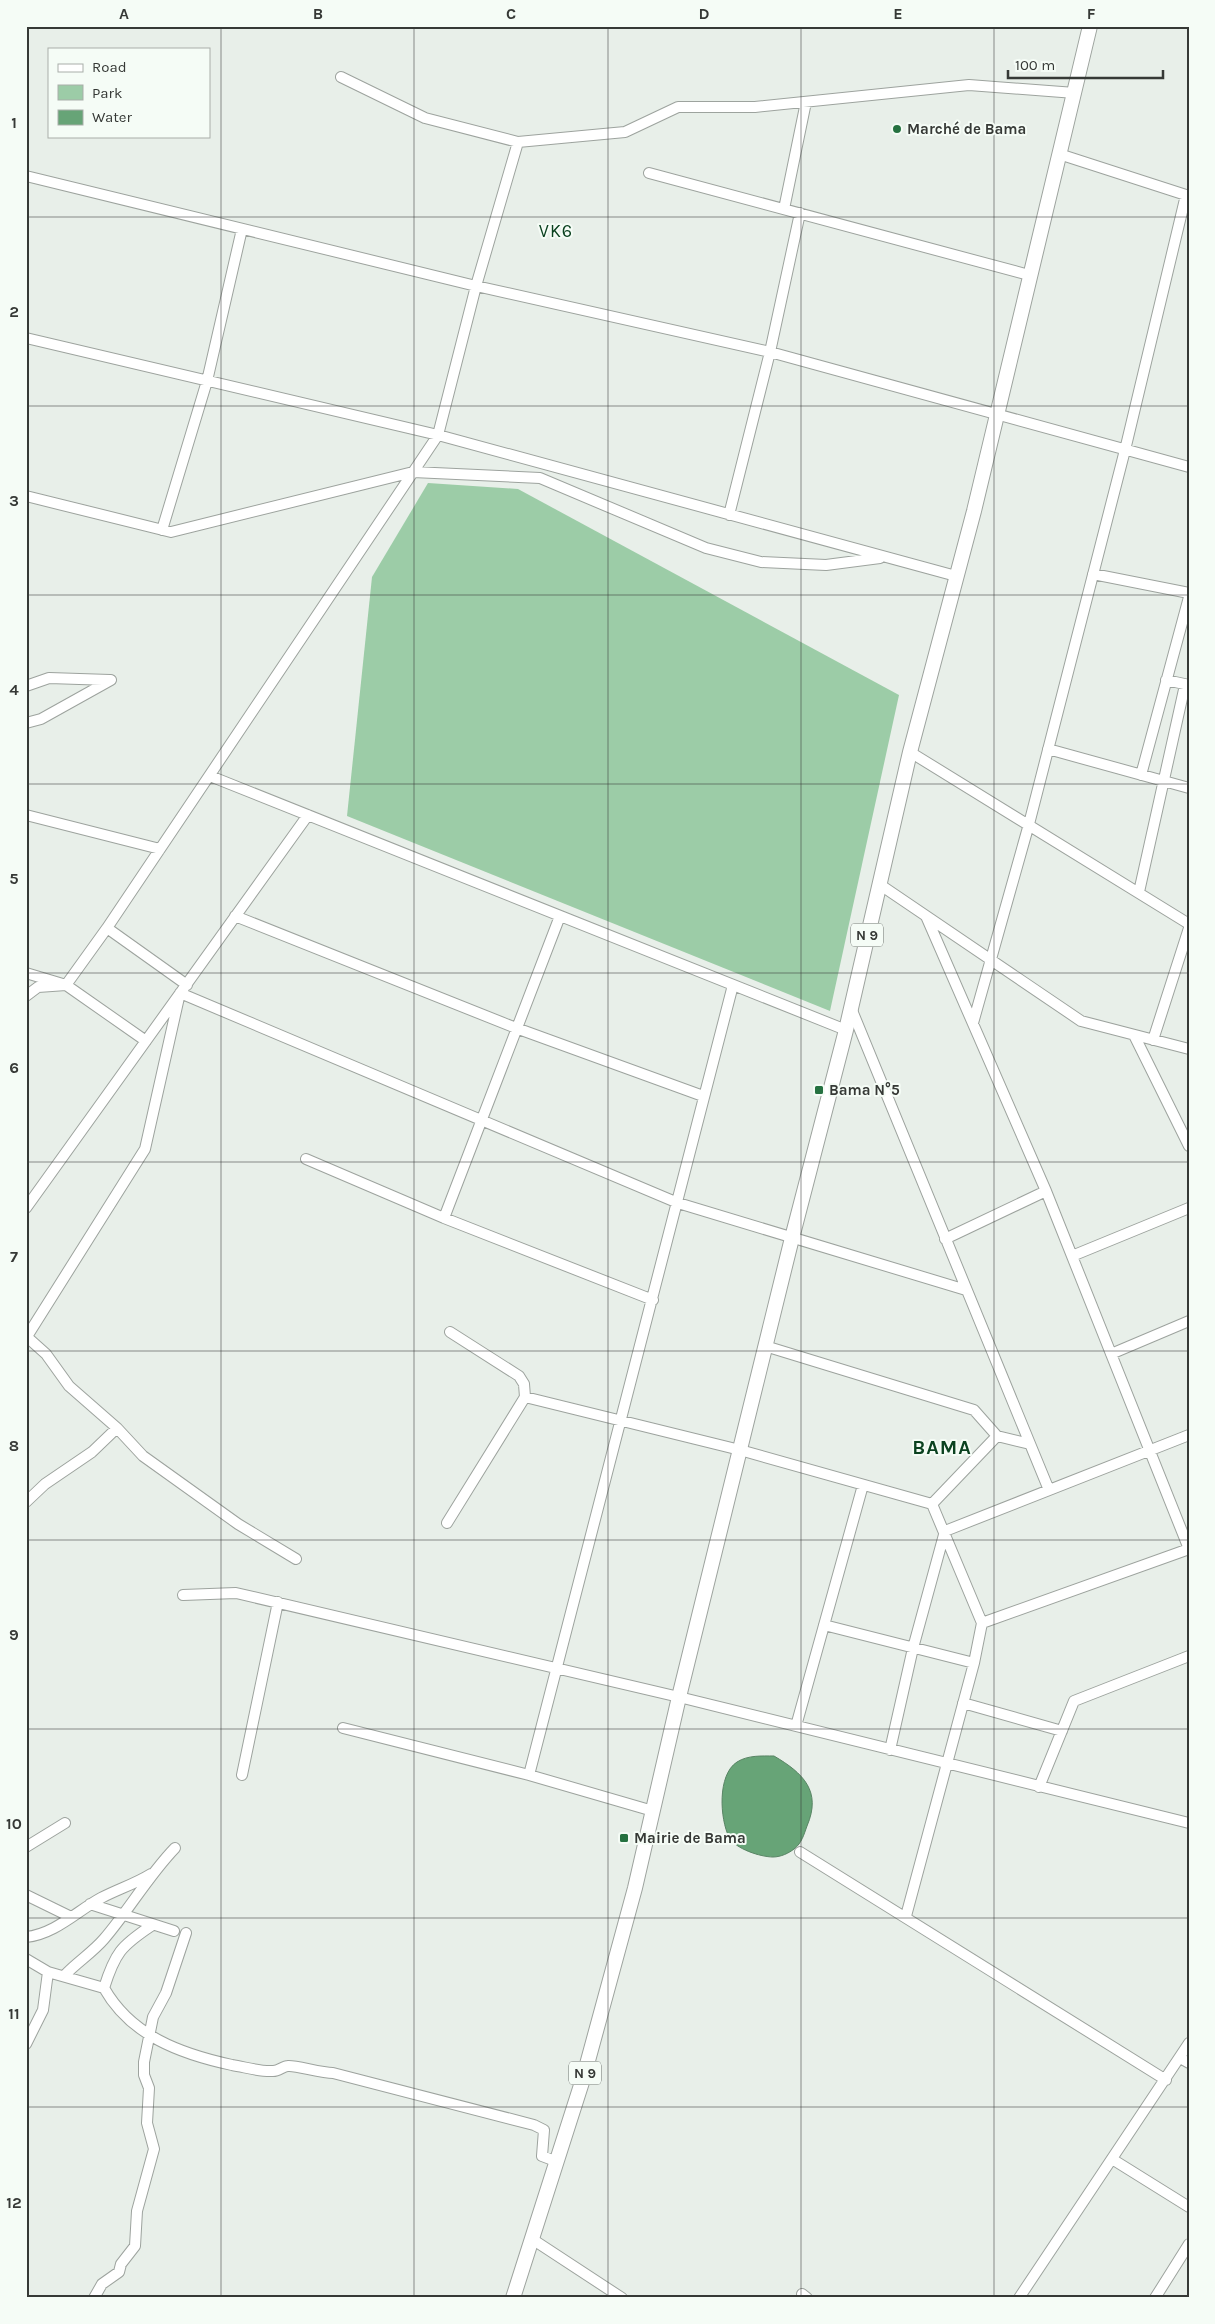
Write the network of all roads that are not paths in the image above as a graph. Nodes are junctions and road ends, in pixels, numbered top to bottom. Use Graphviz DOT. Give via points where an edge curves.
graph roads {
  1 [pos="1090,26"];
  2 [pos="341,77"];
  3 [pos="1075,92"];
  4 [pos="806,102"];
  5 [pos="518,142"];
  6 [pos="1060,154"];
  7 [pos="649,173"];
  8 [pos="26,176"];
  9 [pos="1187,195"];
  10 [pos="784,209"];
  11 [pos="800,214"];
  12 [pos="242,229"];
  13 [pos="1029,275"];
  14 [pos="476,286"];
  15 [pos="26,338"];
  16 [pos="770,352"];
  17 [pos="207,381"];
  18 [pos="996,416"];
  19 [pos="438,436"];
  20 [pos="1125,450"];
  21 [pos="1189,467"];
  22 [pos="413,472"];
  23 [pos="26,496"];
  24 [pos="729,515"];
  25 [pos="162,530"];
  26 [pos="886,557"];
  27 [pos="1093,574"];
  28 [pos="956,576"];
  29 [pos="1189,592"];
  30 [pos="1189,597"];
  31 [pos="1166,680"];
  32 [pos="1187,685"];
  33 [pos="26,686"];
  34 [pos="26,723"];
  35 [pos="1048,750"];
  36 [pos="910,752"];
  37 [pos="1141,775"];
  38 [pos="210,776"];
  39 [pos="1164,782"];
  40 [pos="1189,788"];
  41 [pos="26,815"];
  42 [pos="308,815"];
  43 [pos="1029,824"];
  44 [pos="160,849"];
  45 [pos="879,884"];
  46 [pos="1139,892"];
  47 [pos="235,916"];
  48 [pos="560,916"];
  49 [pos="926,916"];
  50 [pos="1189,924"];
  51 [pos="107,928"];
  52 [pos="1189,928"];
  53 [pos="990,959"];
  54 [pos="26,974"];
  55 [pos="66,984"];
  56 [pos="186,984"];
  57 [pos="733,985"];
  58 [pos="180,993"];
  59 [pos="26,996"];
  60 [pos="851,1007"];
  61 [pos="973,1023"];
  62 [pos="516,1028"];
  63 [pos="846,1030"];
  64 [pos="1134,1035"];
  65 [pos="1152,1040"];
  66 [pos="146,1041"];
  67 [pos="1189,1049"];
  68 [pos="703,1096"];
  69 [pos="481,1119"];
  70 [pos="1189,1146"];
  71 [pos="306,1159"];
  72 [pos="1046,1191"];
  73 [pos="678,1203"];
  74 [pos="26,1208"];
  75 [pos="1189,1208"];
  76 [pos="444,1218"];
  77 [pos="792,1238"];
  78 [pos="945,1239"];
  79 [pos="1072,1256"];
  80 [pos="966,1290"];
  81 [pos="653,1300"];
  82 [pos="1189,1321"];
  83 [pos="450,1332"];
  84 [pos="27,1337"];
  85 [pos="765,1346"];
  86 [pos="1111,1354"];
  87 [pos="525,1397"];
  88 [pos="622,1420"];
  89 [pos="117,1428"];
  90 [pos="1189,1435"];
  91 [pos="997,1436"];
  92 [pos="1030,1444"];
  93 [pos="740,1450"];
  94 [pos="1149,1451"];
  95 [pos="863,1485"];
  96 [pos="1049,1490"];
  97 [pos="26,1502"];
  98 [pos="932,1504"];
  99 [pos="447,1523"];
  100 [pos="945,1531"];
  101 [pos="1189,1549"];
  102 [pos="296,1558"];
  103 [pos="182,1595"];
  104 [pos="278,1602"];
  105 [pos="982,1623"];
  106 [pos="824,1625"];
  107 [pos="913,1648"];
  108 [pos="1189,1656"];
  109 [pos="974,1663"];
  110 [pos="557,1668"];
  111 [pos="679,1697"];
  112 [pos="963,1703"];
  113 [pos="796,1726"];
  114 [pos="343,1728"];
  115 [pos="1062,1731"];
  116 [pos="890,1750"];
  117 [pos="947,1765"];
  118 [pos="242,1775"];
  119 [pos="529,1775"];
  120 [pos="1040,1787"];
  121 [pos="653,1811"];
  122 [pos="65,1823"];
  123 [pos="1189,1823"];
  124 [pos="26,1847"];
  125 [pos="175,1848"];
  126 [pos="800,1852"];
  127 [pos="154,1873"];
  128 [pos="26,1895"];
  129 [pos="90,1904"];
  130 [pos="122,1915"];
  131 [pos="906,1916"];
  132 [pos="71,1917"];
  133 [pos="151,1926"];
  134 [pos="174,1931"];
  135 [pos="186,1933"];
  136 [pos="26,1937"];
  137 [pos="26,1958"];
  138 [pos="48,1972"];
  139 [pos="64,1975"];
  140 [pos="104,1988"];
  141 [pos="150,2037"];
  142 [pos="1189,2043"];
  143 [pos="26,2044"];
  144 [pos="1184,2060"];
  145 [pos="1166,2080"];
  146 [pos="1112,2159"];
  147 [pos="558,2162"];
  148 [pos="1189,2207"];
  149 [pos="532,2239"];
  150 [pos="1189,2244"];
  151 [pos="94,2298"];
  152 [pos="513,2298"];
  153 [pos="622,2298"];
  154 [pos="1019,2298"];
  155 [pos="1155,2298"];
  1 -- 3 [label="main road, N 9"];
  2 -- 5 [label="street" via="425,118"];
  3 -- 4 [label="street" via="969,85"];
  3 -- 6 [label="main road, N 9"];
  4 -- 5 [label="street" via="755,107 678,107 625,132"];
  4 -- 10 [label="street"];
  5 -- 14 [label="street"];
  6 -- 9 [label="street"];
  6 -- 13 [label="main road, N 9"];
  7 -- 10 [label="street"];
  8 -- 12 [label="street"];
  9 -- 20 [label="street"];
  10 -- 11 [label="street"];
  11 -- 13 [label="street"];
  11 -- 16 [label="street"];
  12 -- 14 [label="street"];
  12 -- 17 [label="street"];
  13 -- 18 [label="main road, N 9"];
  14 -- 16 [label="street"];
  14 -- 19 [label="street"];
  15 -- 17 [label="street"];
  16 -- 18 [label="street"];
  16 -- 24 [label="street"];
  17 -- 19 [label="street"];
  17 -- 25 [label="street"];
  18 -- 20 [label="street"];
  18 -- 28 [label="main road, N 9"];
  19 -- 22 [label="street"];
  19 -- 24 [label="street"];
  20 -- 21 [label="street"];
  20 -- 27 [label="street"];
  22 -- 25 [label="street" via="171,532"];
  22 -- 26 [label="street" via="540,478 706,548 761,562 826,565"];
  22 -- 38 [label="street"];
  23 -- 25 [label="street"];
  24 -- 26 [label="street"];
  26 -- 28 [label="street"];
  27 -- 29 [label="street"];
  27 -- 35 [label="street"];
  28 -- 36 [label="main road, N 9"];
  30 -- 31 [label="street"];
  31 -- 32 [label="street"];
  31 -- 37 [label="street"];
  32 -- 39 [label="street"];
  33 -- 34 [label="street" via="48,678 111,680 41,719"];
  35 -- 37 [label="street"];
  35 -- 43 [label="street"];
  36 -- 43 [label="street"];
  36 -- 45 [label="main road, N 9"];
  37 -- 39 [label="street"];
  38 -- 42 [label="street"];
  38 -- 44 [label="street"];
  39 -- 40 [label="street"];
  39 -- 46 [label="street"];
  41 -- 44 [label="street"];
  42 -- 47 [label="street"];
  42 -- 48 [label="street"];
  43 -- 46 [label="street"];
  43 -- 53 [label="street"];
  44 -- 51 [label="street"];
  45 -- 49 [label="street"];
  45 -- 60 [label="main road, N 9"];
  46 -- 50 [label="street"];
  47 -- 56 [label="street"];
  47 -- 62 [label="street"];
  48 -- 57 [label="street"];
  48 -- 62 [label="street"];
  49 -- 53 [label="street"];
  49 -- 61 [label="street"];
  51 -- 55 [label="street"];
  51 -- 56 [label="street"];
  52 -- 65 [label="street"];
  53 -- 61 [label="street"];
  53 -- 64 [label="street" via="1081,1021"];
  54 -- 55 [label="street"];
  55 -- 59 [label="street" via="38,987"];
  55 -- 66 [label="street"];
  56 -- 58 [label="street"];
  57 -- 63 [label="street"];
  57 -- 68 [label="street"];
  58 -- 66 [label="street"];
  58 -- 69 [label="street"];
  58 -- 84 [label="street" via="145,1149"];
  60 -- 63 [label="main road, N 9"];
  60 -- 78 [label="street"];
  61 -- 72 [label="street"];
  62 -- 68 [label="street"];
  62 -- 69 [label="street"];
  63 -- 77 [label="main road, N 9"];
  64 -- 65 [label="street"];
  64 -- 70 [label="street"];
  65 -- 67 [label="street"];
  66 -- 74 [label="street"];
  68 -- 73 [label="street"];
  69 -- 73 [label="street"];
  69 -- 76 [label="street"];
  71 -- 76 [label="street"];
  72 -- 78 [label="street"];
  72 -- 79 [label="street"];
  73 -- 77 [label="street"];
  73 -- 81 [label="street"];
  75 -- 79 [label="street"];
  76 -- 81 [label="street"];
  77 -- 80 [label="street"];
  77 -- 85 [label="main road, N 9"];
  78 -- 80 [label="street"];
  79 -- 86 [label="street"];
  80 -- 92 [label="street"];
  81 -- 88 [label="street"];
  82 -- 86 [label="street"];
  83 -- 87 [label="street" via="519,1376 524,1384"];
  84 -- 89 [label="street" via="46,1354 69,1386"];
  85 -- 91 [label="street" via="974,1410"];
  85 -- 93 [label="main road, N 9"];
  86 -- 94 [label="street"];
  87 -- 88 [label="street"];
  87 -- 99 [label="street"];
  88 -- 93 [label="street"];
  88 -- 110 [label="street"];
  89 -- 97 [label="street" via="92,1452 45,1484"];
  89 -- 102 [label="street" via="143,1456 190,1491"];
  90 -- 94 [label="street"];
  91 -- 92 [label="street"];
  91 -- 98 [label="street"];
  92 -- 96 [label="street"];
  93 -- 95 [label="street"];
  93 -- 111 [label="main road, N 9"];
  94 -- 96 [label="street"];
  94 -- 101 [label="street"];
  95 -- 98 [label="street"];
  95 -- 106 [label="street"];
  96 -- 100 [label="street"];
  98 -- 100 [label="street"];
  100 -- 105 [label="street"];
  100 -- 107 [label="street"];
  101 -- 105 [label="street"];
  103 -- 104 [label="street" via="236,1593"];
  104 -- 110 [label="street"];
  104 -- 118 [label="street"];
  105 -- 109 [label="street"];
  106 -- 107 [label="street"];
  106 -- 113 [label="street"];
  107 -- 109 [label="street"];
  107 -- 116 [label="street"];
  108 -- 115 [label="street" via="1074,1701"];
  109 -- 112 [label="street"];
  110 -- 111 [label="street"];
  110 -- 119 [label="street"];
  111 -- 113 [label="street"];
  111 -- 121 [label="main road, N 9"];
  112 -- 115 [label="street"];
  112 -- 117 [label="street"];
  113 -- 116 [label="street"];
  114 -- 119 [label="street"];
  115 -- 120 [label="street"];
  116 -- 117 [label="street"];
  117 -- 120 [label="street"];
  117 -- 131 [label="street"];
  119 -- 121 [label="street"];
  120 -- 123 [label="street"];
  121 -- 147 [label="main road, N 9" via="620,1949"];
  122 -- 124 [label="street"];
  125 -- 127 [label="street"];
  126 -- 131 [label="street"];
  127 -- 129 [label="street"];
  127 -- 130 [label="street"];
  128 -- 132 [label="street"];
  129 -- 130 [label="street"];
  129 -- 132 [label="street"];
  130 -- 133 [label="street"];
  130 -- 139 [label="street" via="93,1951"];
  131 -- 145 [label="street"];
  132 -- 136 [label="street" via="37,1936"];
  133 -- 134 [label="street"];
  133 -- 140 [label="street" via="118,1951"];
  135 -- 141 [label="street" via="166,1993 153,2017"];
  137 -- 138 [label="street"];
  138 -- 139 [label="street"];
  138 -- 143 [label="street" via="43,2010"];
  139 -- 140 [label="street"];
  140 -- 141 [label="street" via="122,2012"];
  141 -- 147 [label="street" via="202,2059 270,2071 288,2066 333,2073 534,2125 544,2130 542,2156"];
  141 -- 151 [label="street" via="144,2075 149,2088 147,2123 154,2148 137,2211 135,2246 119,2272 102,2284"];
  142 -- 144 [label="street"];
  144 -- 145 [label="street"];
  145 -- 146 [label="street"];
  146 -- 148 [label="street"];
  146 -- 154 [label="street"];
  147 -- 149 [label="main road, N 9"];
  149 -- 152 [label="main road, N 9"];
  149 -- 153 [label="street"];
  150 -- 155 [label="street"];
}
